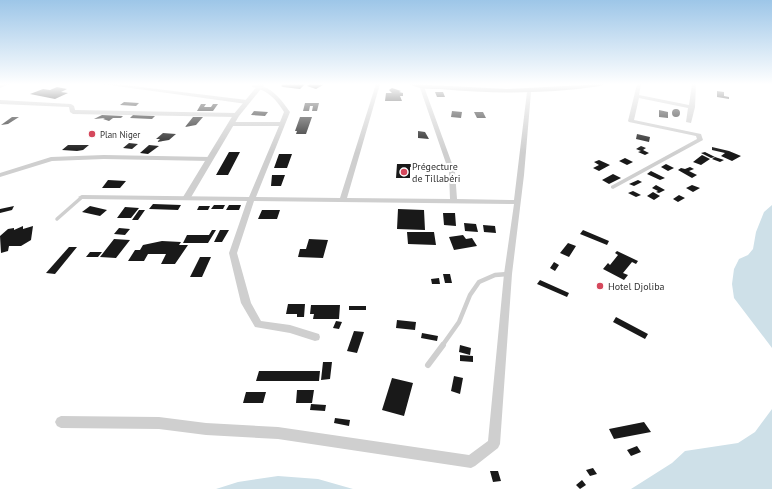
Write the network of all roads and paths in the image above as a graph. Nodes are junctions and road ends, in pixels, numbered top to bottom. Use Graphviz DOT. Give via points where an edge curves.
graph roads {
  1 [pos="71,107"];
  2 [pos="243,107"];
  3 [pos="283,107"];
  4 [pos="371,107"];
  5 [pos="427,107"];
  6 [pos="527,107"];
  7 [pos="635,107"];
  8 [pos="692,107"];
  9 [pos="236,115"];
  10 [pos="689,122"];
  11 [pos="231,124"];
  12 [pos="282,124"];
  13 [pos="210,159"];
  14 [pos="0,175"];
  15 [pos="613,187"];
  16 [pos="82,197"];
  17 [pos="187,197"];
  18 [pos="252,198"];
  19 [pos="343,199"];
  20 [pos="454,202"];
  21 [pos="517,202"];
  22 [pos="57,219"];
  23 [pos="508,274"];
  24 [pos="316,337"];
  25 [pos="428,365"];
  26 [pos="61,422"];
  1 -- 9 [label="street" via="72,112"];
  2 -- 9 [label="street"];
  3 -- 12 [label="street" via="287,112"];
  4 -- 19 [label="street"];
  5 -- 20 [label="street" via="452,172"];
  6 -- 21 [label="street"];
  7 -- 15 [label="street" via="631,121 699,135 700,140"];
  8 -- 10 [label="street"];
  9 -- 11 [label="street"];
  11 -- 12 [label="street"];
  11 -- 13 [label="street"];
  12 -- 18 [label="street"];
  13 -- 14 [label="street" via="51,159"];
  13 -- 17 [label="street"];
  16 -- 17 [label="street"];
  16 -- 22 [label="lane"];
  17 -- 18 [label="street"];
  18 -- 19 [label="street"];
  18 -- 24 [label="street" via="233,253 246,303 258,324 290,329"];
  19 -- 20 [label="street"];
  20 -- 21 [label="street"];
  21 -- 23 [label="street"];
  23 -- 25 [label="lane" via="492,274 473,287 459,323"];
  23 -- 26 [label="street" via="494,444 471,462 278,433 159,424"];
}
